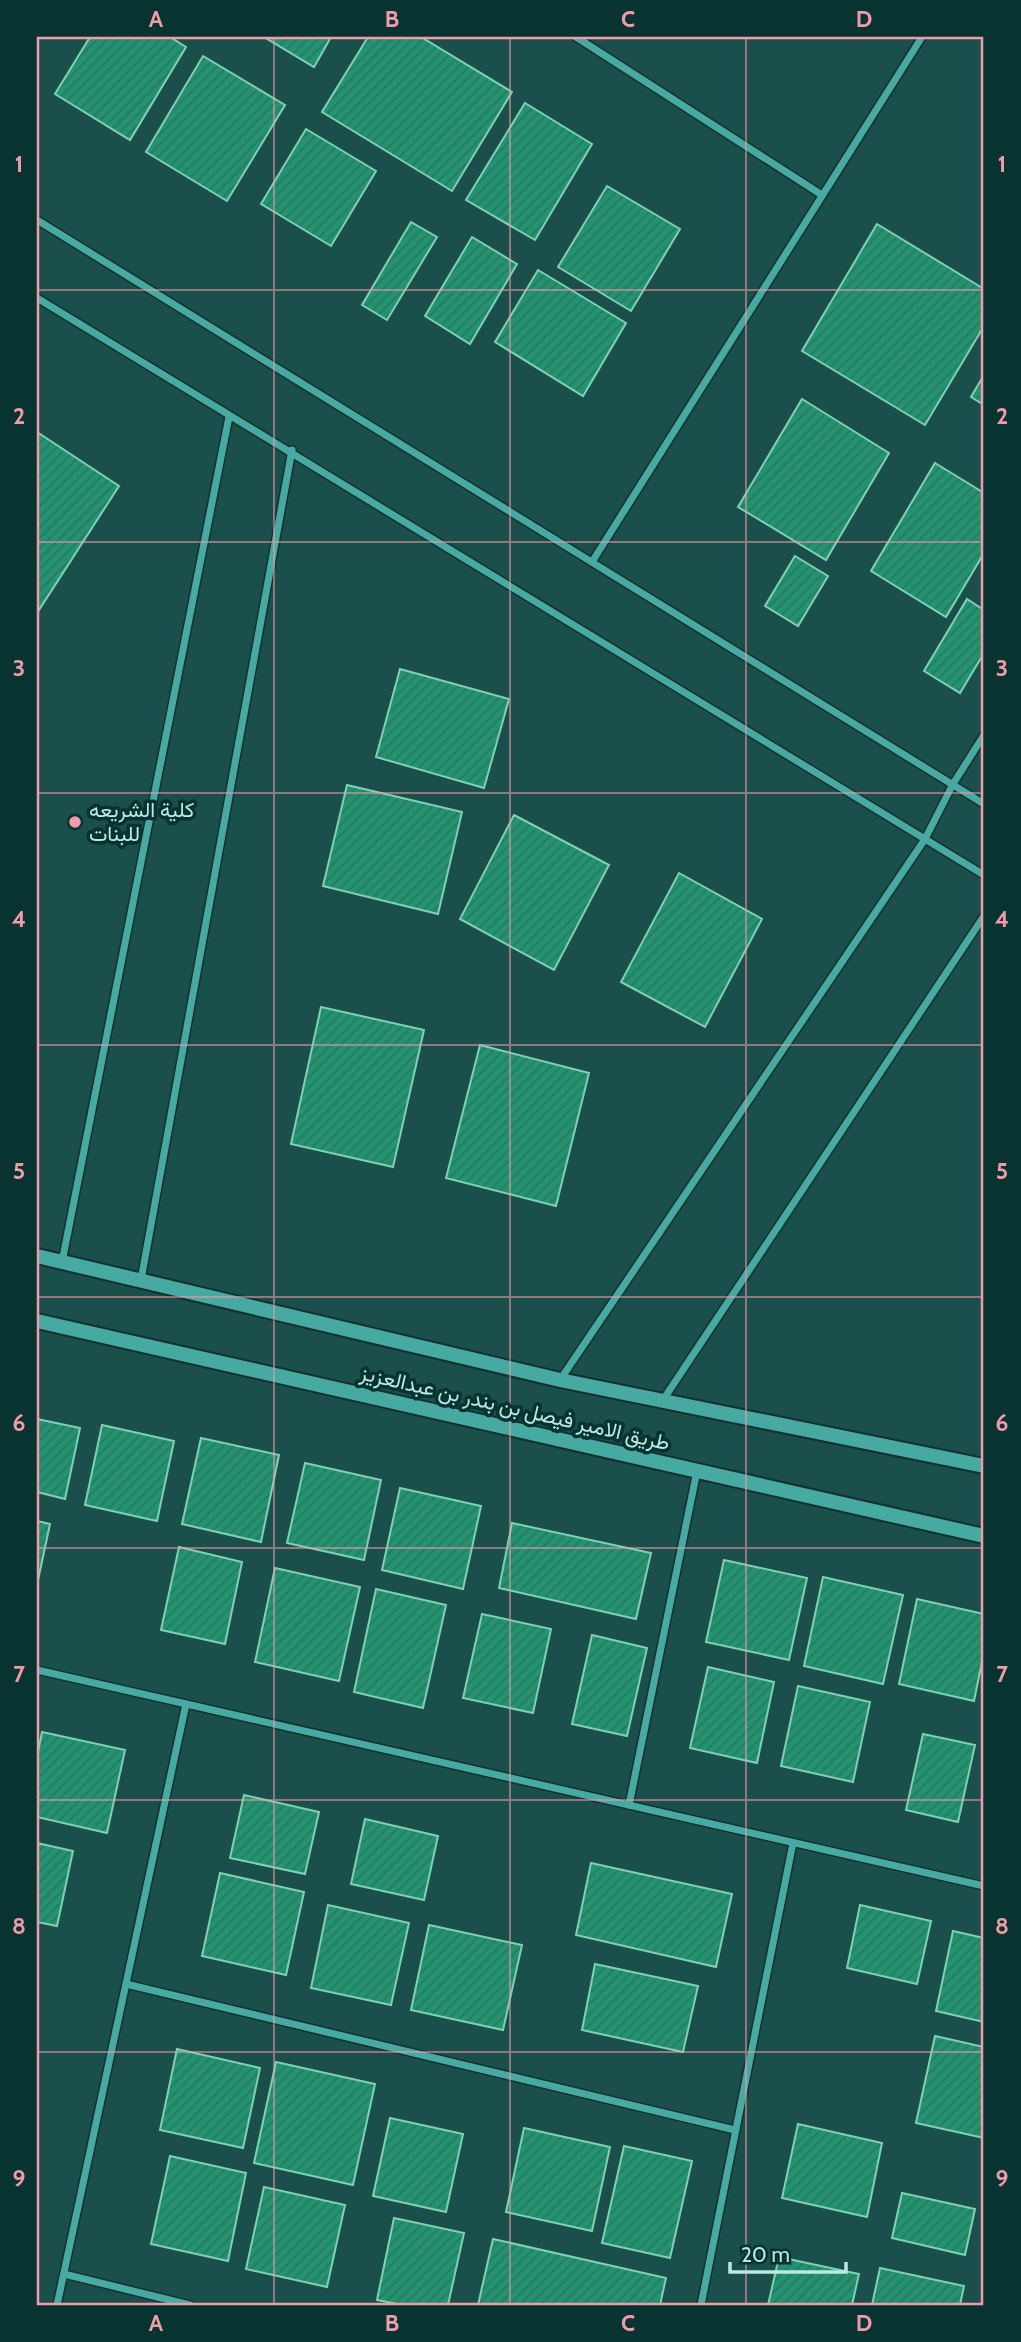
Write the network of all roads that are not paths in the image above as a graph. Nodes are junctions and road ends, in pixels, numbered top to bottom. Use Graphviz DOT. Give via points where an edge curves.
graph roads {
  1 [pos="576,37"];
  2 [pos="922,37"];
  3 [pos="822,195"];
  4 [pos="37,220"];
  5 [pos="37,298"];
  6 [pos="229,417"];
  7 [pos="292,450"];
  8 [pos="592,562"];
  9 [pos="984,735"];
  10 [pos="953,784"];
  11 [pos="984,804"];
  12 [pos="925,839"];
  13 [pos="984,875"];
  14 [pos="984,916"];
  15 [pos="37,1256"];
  16 [pos="62,1262"];
  17 [pos="141,1280"];
  18 [pos="37,1321"];
  19 [pos="560,1380"];
  20 [pos="663,1400"];
  21 [pos="984,1466"];
  22 [pos="697,1471"];
  23 [pos="984,1536"];
  24 [pos="37,1670"];
  25 [pos="186,1704"];
  26 [pos="629,1805"];
  27 [pos="793,1843"];
  28 [pos="984,1886"];
  29 [pos="126,1984"];
  30 [pos="736,2130"];
  31 [pos="64,2274"];
  32 [pos="57,2305"];
  33 [pos="190,2305"];
  34 [pos="701,2305"];
  1 -- 3 [label="street"];
  2 -- 3 [label="street"];
  3 -- 8 [label="street"];
  4 -- 8 [label="street"];
  5 -- 6 [label="street"];
  6 -- 7 [label="street"];
  6 -- 16 [label="street"];
  7 -- 12 [label="street"];
  7 -- 17 [label="street"];
  8 -- 10 [label="street"];
  9 -- 10 [label="street"];
  10 -- 11 [label="street"];
  10 -- 12 [label="street"];
  12 -- 13 [label="street"];
  12 -- 19 [label="street"];
  14 -- 20 [label="street"];
  15 -- 16 [label="street, طريق الامير فيصل بن بندر بن عبدالعزيز"];
  16 -- 17 [label="street, طريق الامير فيصل بن بندر بن عبدالعزيز"];
  17 -- 19 [label="street, طريق الامير فيصل بن بندر بن عبدالعزيز"];
  18 -- 22 [label="street, طريق الامير فيصل بن بندر بن عبدالعزيز"];
  19 -- 20 [label="street, طريق الامير فيصل بن بندر بن عبدالعزيز"];
  20 -- 21 [label="street, طريق الامير فيصل بن بندر بن عبدالعزيز"];
  22 -- 23 [label="street, طريق الامير فيصل بن بندر بن عبدالعزيز"];
  22 -- 26 [label="street"];
  24 -- 25 [label="street"];
  25 -- 26 [label="street"];
  25 -- 29 [label="street"];
  26 -- 27 [label="street"];
  27 -- 28 [label="street"];
  27 -- 30 [label="street"];
  29 -- 30 [label="street"];
  29 -- 31 [label="street"];
  30 -- 34 [label="street"];
  31 -- 32 [label="street"];
  31 -- 33 [label="street"];
}
